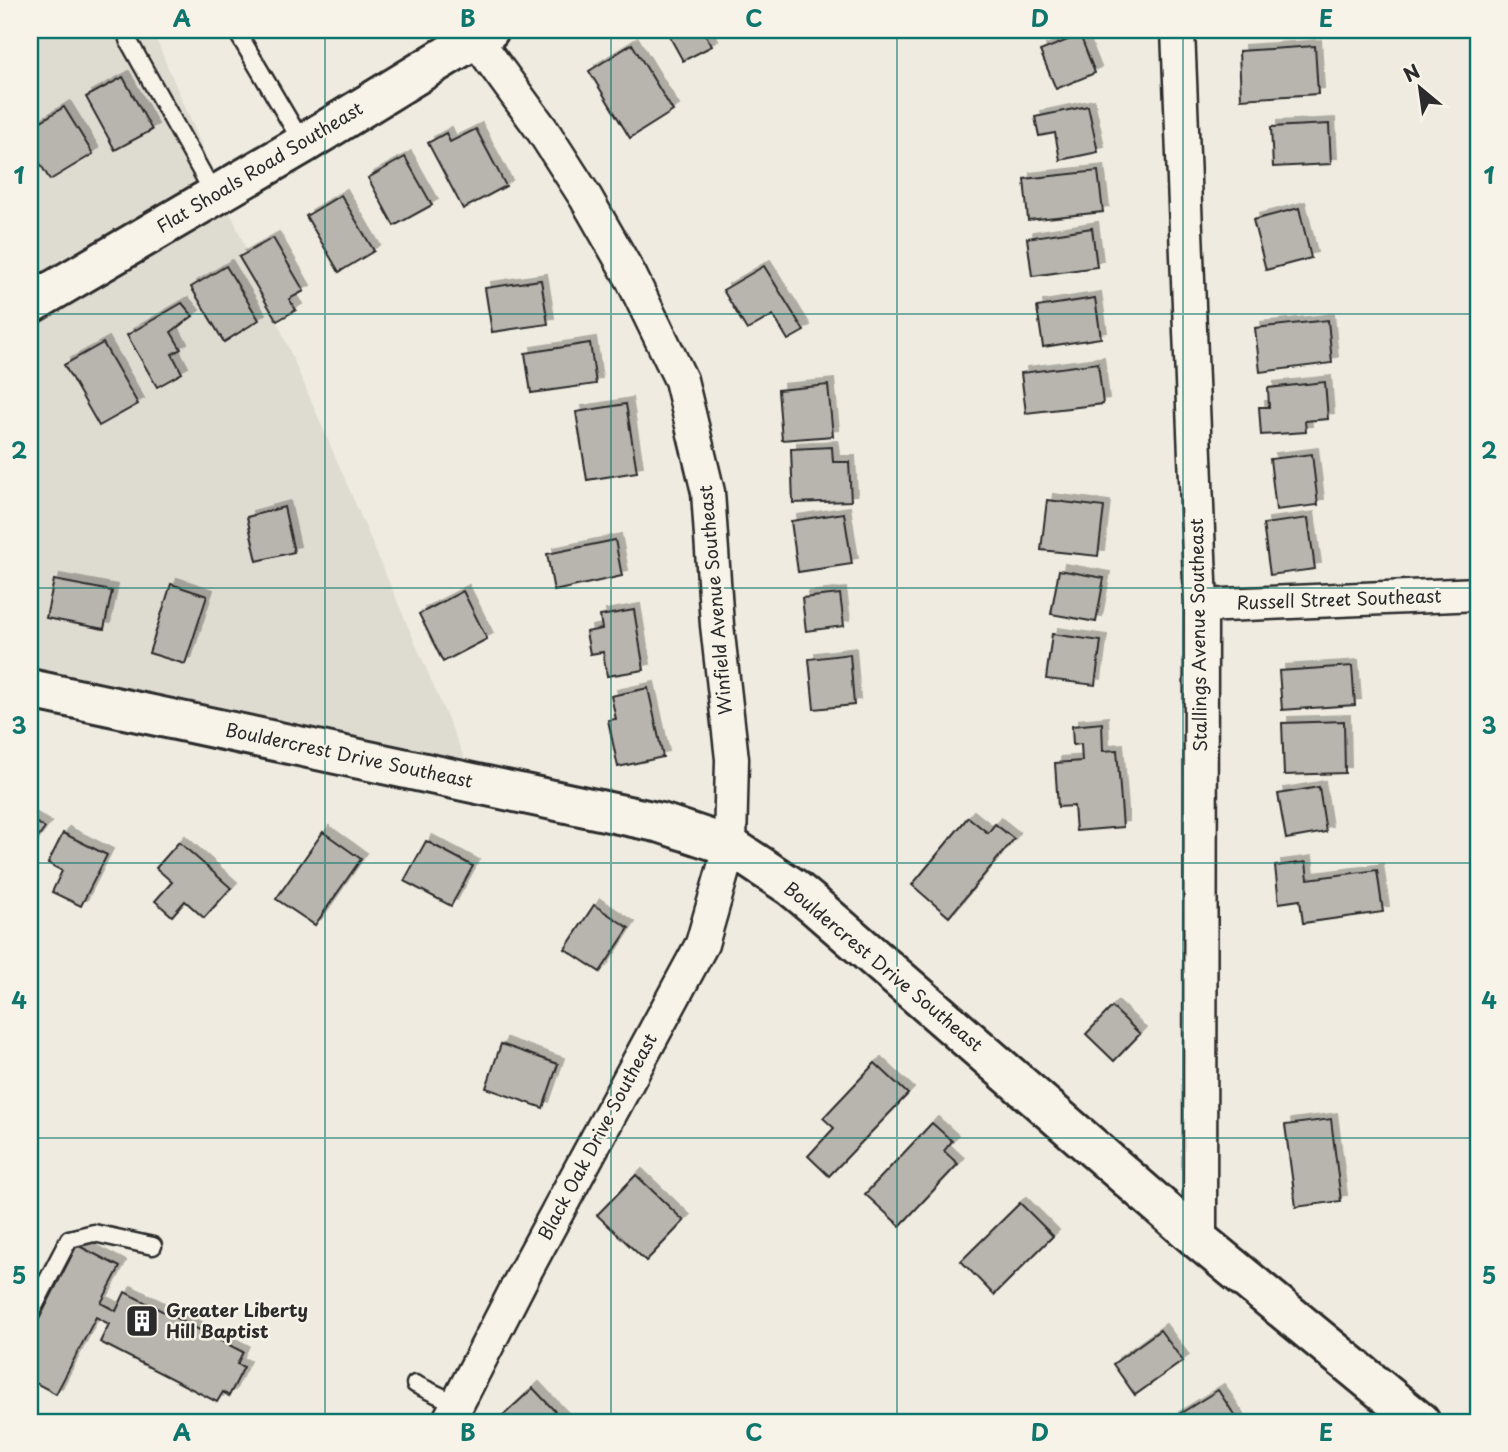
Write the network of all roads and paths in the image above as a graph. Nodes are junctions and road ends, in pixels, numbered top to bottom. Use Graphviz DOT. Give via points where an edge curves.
graph roads {
  1 [pos="236,30"];
  2 [pos="1178,30"];
  3 [pos="482,34"];
  4 [pos="128,40"];
  5 [pos="303,144"];
  6 [pos="215,195"];
  7 [pos="30,304"];
  8 [pos="1478,594"];
  9 [pos="1200,606"];
  10 [pos="30,689"];
  11 [pos="730,846"];
  12 [pos="1200,1241"];
  13 [pos="153,1246"];
  14 [pos="30,1314"];
  15 [pos="415,1384"];
  16 [pos="452,1413"];
  17 [pos="1420,1422"];
  1 -- 5 [label="lane"];
  2 -- 9 [label="street, Stallings Avenue Southeast"];
  3 -- 5 [label="street, Flat Shoals Road Southeast"];
  3 -- 11 [label="street, Winfield Avenue Southeast" via="586,198 681,380 708,492 732,759"];
  4 -- 6 [label="lane"];
  5 -- 6 [label="street, Flat Shoals Road Southeast"];
  6 -- 7 [label="street, Flat Shoals Road Southeast"];
  8 -- 9 [label="street, Russell Street Southeast"];
  9 -- 12 [label="street, Stallings Avenue Southeast"];
  10 -- 11 [label="street, Bouldercrest Drive Southeast" via="660,823"];
  11 -- 12 [label="street, Bouldercrest Drive Southeast" via="815,906"];
  11 -- 16 [label="street, Black Oak Drive Southeast" via="702,944"];
  12 -- 17 [label="street, Bouldercrest Drive Southeast"];
  13 -- 14 [label="lane" via="94,1233 69,1239"];
  15 -- 16 [label="lane"];
}
